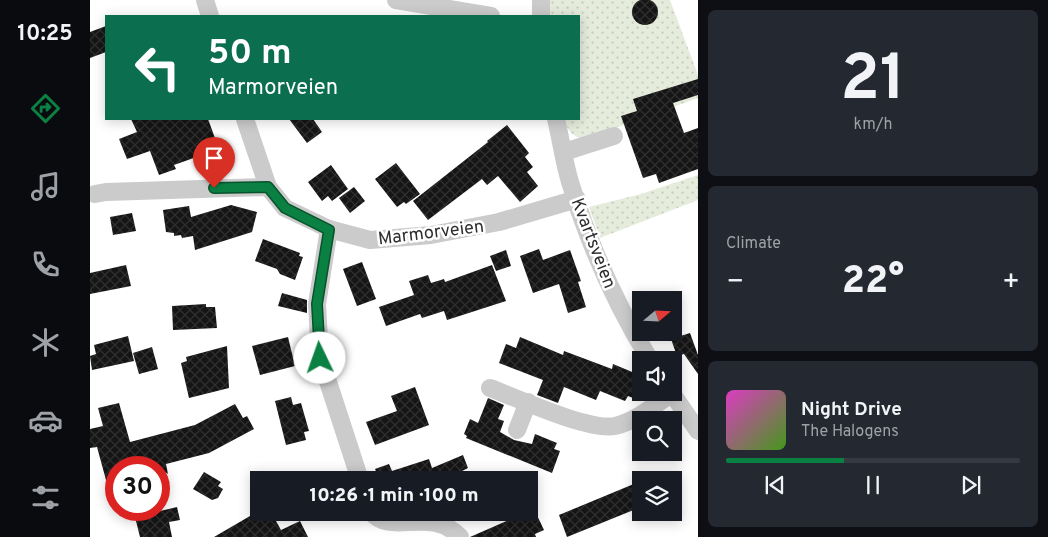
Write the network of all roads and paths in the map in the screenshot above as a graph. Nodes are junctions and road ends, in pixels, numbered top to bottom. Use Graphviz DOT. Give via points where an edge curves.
graph roads {
  1 [pos="205,0"];
  2 [pos="396,0"];
  3 [pos="541,0"];
  4 [pos="210,15"];
  5 [pos="485,15"];
  6 [pos="541,15"];
  7 [pos="245,120"];
  8 [pos="556,120"];
  9 [pos="614,136"];
  10 [pos="564,152"];
  11 [pos="268,187"];
  12 [pos="95,194"];
  13 [pos="577,199"];
  14 [pos="329,230"];
  15 [pos="644,351"];
  16 [pos="490,388"];
  17 [pos="660,401"];
  18 [pos="677,401"];
  19 [pos="528,402"];
  20 [pos="517,430"];
  21 [pos="698,431"];
  22 [pos="357,471"];
  23 [pos="376,521"];
  24 [pos="460,537"];
  1 -- 4 [label="street"];
  2 -- 5 [label="street"];
  3 -- 6 [label="street"];
  7 -- 11 [label="street, Marmorveien"];
  8 -- 10 [label="street, Kvartsveien"];
  9 -- 10 [label="street"];
  10 -- 13 [label="street, Kvartsveien"];
  11 -- 12 [label="street"];
  11 -- 14 [label="street, Marmorveien" via="285,208"];
  13 -- 14 [label="street, Marmorveien" via="499,222 431,235 370,240"];
  13 -- 15 [label="street, Kvartsveien" via="625,320"];
  14 -- 22 [label="street" via="317,304 320,358"];
  16 -- 19 [label="street"];
  17 -- 19 [label="street" via="639,416 613,426 582,422"];
  18 -- 21 [label="street"];
  19 -- 20 [label="street"];
  23 -- 24 [label="street" via="383,532 392,535 405,535 433,526 453,530"];
}
